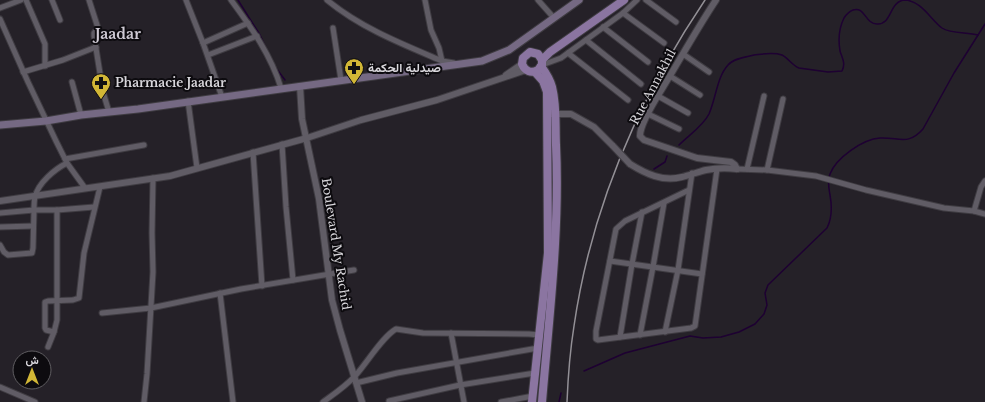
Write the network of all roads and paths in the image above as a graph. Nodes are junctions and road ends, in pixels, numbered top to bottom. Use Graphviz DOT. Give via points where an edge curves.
graph roads {
  1 [pos="21,0"];
  2 [pos="26,0"];
  3 [pos="52,0"];
  4 [pos="89,0"];
  5 [pos="186,0"];
  6 [pos="231,0"];
  7 [pos="327,0"];
  8 [pos="425,0"];
  9 [pos="538,0"];
  10 [pos="579,0"];
  11 [pos="615,0"];
  12 [pos="624,0"];
  13 [pos="637,0"];
  14 [pos="646,0"];
  15 [pos="716,0"];
  16 [pos="0,8"];
  17 [pos="623,13"];
  18 [pos="554,18"];
  19 [pos="0,19"];
  20 [pos="60,20"];
  21 [pos="676,22"];
  22 [pos="248,23"];
  23 [pos="603,27"];
  24 [pos="333,28"];
  25 [pos="257,36"];
  26 [pos="586,40"];
  27 [pos="204,43"];
  28 [pos="664,43"];
  29 [pos="96,47"];
  30 [pos="536,53"];
  31 [pos="568,53"];
  32 [pos="683,54"];
  33 [pos="208,55"];
  34 [pos="442,61"];
  35 [pos="648,62"];
  36 [pos="459,64"];
  37 [pos="45,66"];
  38 [pos="540,66"];
  39 [pos="524,67"];
  40 [pos="23,72"];
  41 [pos="709,72"];
  42 [pos="670,76"];
  43 [pos="341,80"];
  44 [pos="72,82"];
  45 [pos="641,84"];
  46 [pos="300,86"];
  47 [pos="281,88"];
  48 [pos="700,94"];
  49 [pos="658,96"];
  50 [pos="764,96"];
  51 [pos="222,97"];
  52 [pos="783,99"];
  53 [pos="628,100"];
  54 [pos="188,101"];
  55 [pos="109,112"];
  56 [pos="688,113"];
  57 [pos="547,114"];
  58 [pos="557,114"];
  59 [pos="648,114"];
  60 [pos="81,115"];
  61 [pos="46,121"];
  62 [pos="0,126"];
  63 [pos="680,130"];
  64 [pos="306,138"];
  65 [pos="282,144"];
  66 [pos="144,145"];
  67 [pos="253,152"];
  68 [pos="66,161"];
  69 [pos="197,168"];
  70 [pos="717,169"];
  71 [pos="737,169"];
  72 [pos="747,169"];
  73 [pos="767,170"];
  74 [pos="692,173"];
  75 [pos="153,178"];
  76 [pos="985,181"];
  77 [pos="100,187"];
  78 [pos="85,188"];
  79 [pos="689,190"];
  80 [pos="35,196"];
  81 [pos="0,201"];
  82 [pos="664,203"];
  83 [pos="94,207"];
  84 [pos="34,210"];
  85 [pos="57,210"];
  86 [pos="974,211"];
  87 [pos="642,212"];
  88 [pos="0,213"];
  89 [pos="985,214"];
  90 [pos="33,226"];
  91 [pos="0,227"];
  92 [pos="0,245"];
  93 [pos="610,261"];
  94 [pos="632,264"];
  95 [pos="653,267"];
  96 [pos="354,270"];
  97 [pos="678,270"];
  98 [pos="328,274"];
  99 [pos="702,274"];
  100 [pos="293,280"];
  101 [pos="262,286"];
  102 [pos="220,293"];
  103 [pos="57,300"];
  104 [pos="151,308"];
  105 [pos="102,313"];
  106 [pos="54,332"];
  107 [pos="665,332"];
  108 [pos="451,333"];
  109 [pos="539,335"];
  110 [pos="640,335"];
  111 [pos="620,337"];
  112 [pos="48,347"];
  113 [pos="538,348"];
  114 [pos="456,363"];
  115 [pos="535,373"];
  116 [pos="355,380"];
  117 [pos="460,385"];
  118 [pos="0,387"];
  119 [pos="22,399"];
  120 [pos="532,399"];
  121 [pos="389,401"];
  122 [pos="36,402"];
  123 [pos="144,402"];
  124 [pos="233,402"];
  125 [pos="323,402"];
  126 [pos="362,402"];
  127 [pos="464,402"];
  128 [pos="501,402"];
  129 [pos="542,402"];
  1 -- 16 [label="street"];
  2 -- 37 [label="street" via="45,44"];
  3 -- 20 [label="street"];
  4 -- 29 [label="street" via="98,28 94,33"];
  5 -- 27 [label="street"];
  6 -- 22 [label="street"];
  7 -- 34 [label="street" via="352,19"];
  8 -- 34 [label="street" via="431,30"];
  9 -- 18 [label="street"];
  10 -- 18 [label="main road"];
  11 -- 30 [label="main road"];
  12 -- 38 [label="main road" via="550,52"];
  13 -- 17 [label="street"];
  14 -- 21 [label="street"];
  15 -- 32 [label="street, Rue Annakhil"];
  17 -- 23 [label="street"];
  17 -- 28 [label="street"];
  18 -- 36 [label="main road" via="509,50 488,59"];
  19 -- 40 [label="street"];
  22 -- 25 [label="street"];
  22 -- 27 [label="street"];
  23 -- 26 [label="street"];
  23 -- 35 [label="street"];
  24 -- 43 [label="street"];
  25 -- 33 [label="street"];
  25 -- 47 [label="street"];
  26 -- 31 [label="street"];
  26 -- 45 [label="street"];
  27 -- 33 [label="street"];
  29 -- 37 [label="street"];
  29 -- 55 [label="street"];
  30 -- 38 [label="main road" via="540,56"];
  30 -- 39 [label="main road" via="527,53 523,58"];
  31 -- 38 [label="street"];
  31 -- 53 [label="street"];
  32 -- 41 [label="street"];
  32 -- 42 [label="street, Rue Annakhil"];
  33 -- 51 [label="street"];
  34 -- 36 [label="street"];
  36 -- 43 [label="main road"];
  37 -- 40 [label="street"];
  38 -- 39 [label="main road" via="530,72"];
  38 -- 57 [label="main road" via="547,92"];
  38 -- 58 [label="main road" via="550,79"];
  39 -- 64 [label="street" via="437,100"];
  40 -- 61 [label="street"];
  42 -- 48 [label="street"];
  42 -- 49 [label="street, Rue Annakhil"];
  43 -- 46 [label="main road"];
  44 -- 60 [label="street"];
  46 -- 47 [label="main road"];
  46 -- 64 [label="street, Boulevard My Rachid"];
  47 -- 51 [label="main road"];
  49 -- 56 [label="street"];
  49 -- 59 [label="street, Rue Annakhil"];
  50 -- 72 [label="street"];
  51 -- 54 [label="main road"];
  52 -- 73 [label="street"];
  54 -- 55 [label="main road"];
  54 -- 69 [label="street"];
  55 -- 60 [label="main road"];
  57 -- 58 [label="street"];
  57 -- 109 [label="main road" via="548,253"];
  58 -- 74 [label="street, bridge" via="571,114 594,127 630,164 644,173 678,178"];
  58 -- 129 [label="main road" via="554,254"];
  59 -- 63 [label="street"];
  59 -- 71 [label="street, Rue Annakhil" via="640,132 642,139 697,158 731,162"];
  60 -- 61 [label="main road"];
  61 -- 62 [label="main road"];
  61 -- 68 [label="street"];
  64 -- 65 [label="street"];
  64 -- 98 [label="street, Boulevard My Rachid" via="319,199"];
  65 -- 67 [label="street"];
  65 -- 100 [label="street"];
  66 -- 68 [label="street"];
  67 -- 69 [label="street"];
  67 -- 101 [label="street"];
  68 -- 78 [label="street"];
  68 -- 80 [label="street" via="50,174"];
  69 -- 75 [label="street"];
  70 -- 71 [label="street"];
  70 -- 74 [label="street"];
  70 -- 99 [label="street"];
  71 -- 72 [label="street"];
  72 -- 73 [label="street"];
  73 -- 86 [label="street" via="822,178 944,208"];
  74 -- 79 [label="street"];
  75 -- 77 [label="street"];
  75 -- 104 [label="street"];
  76 -- 86 [label="street"];
  77 -- 78 [label="street"];
  77 -- 83 [label="street"];
  78 -- 80 [label="street"];
  79 -- 82 [label="street"];
  79 -- 97 [label="street"];
  80 -- 81 [label="street"];
  80 -- 84 [label="street"];
  82 -- 87 [label="street"];
  82 -- 95 [label="street"];
  83 -- 85 [label="street"];
  83 -- 103 [label="street" via="84,253 79,298"];
  84 -- 85 [label="street"];
  84 -- 88 [label="street"];
  84 -- 90 [label="street"];
  85 -- 103 [label="street"];
  86 -- 89 [label="street"];
  87 -- 93 [label="street" via="616,228"];
  87 -- 94 [label="street"];
  90 -- 91 [label="street"];
  90 -- 92 [label="street" via="31,254 8,255"];
  93 -- 94 [label="street"];
  93 -- 111 [label="street" via="595,337 598,340"];
  94 -- 95 [label="street"];
  94 -- 111 [label="street"];
  95 -- 97 [label="street"];
  95 -- 110 [label="street"];
  96 -- 98 [label="street"];
  97 -- 99 [label="street"];
  97 -- 107 [label="street"];
  98 -- 100 [label="street"];
  98 -- 116 [label="street, Boulevard My Rachid" via="334,308"];
  99 -- 107 [label="street" via="695,326"];
  100 -- 101 [label="street"];
  101 -- 102 [label="street"];
  102 -- 104 [label="street"];
  102 -- 124 [label="street"];
  103 -- 106 [label="street"];
  103 -- 106 [label="street" via="45,302 44,328"];
  104 -- 105 [label="street"];
  104 -- 123 [label="street"];
  106 -- 112 [label="street"];
  107 -- 110 [label="street"];
  108 -- 109 [label="street"];
  108 -- 114 [label="street"];
  108 -- 116 [label="street" via="395,330 382,343"];
  109 -- 113 [label="main road"];
  110 -- 111 [label="street"];
  113 -- 114 [label="street"];
  113 -- 115 [label="main road"];
  114 -- 116 [label="street"];
  114 -- 117 [label="street"];
  115 -- 117 [label="street"];
  115 -- 120 [label="main road"];
  116 -- 125 [label="street"];
  116 -- 126 [label="street, Boulevard My Rachid"];
  117 -- 121 [label="street"];
  117 -- 127 [label="street"];
  118 -- 119 [label="street"];
  119 -- 122 [label="street"];
  120 -- 128 [label="street"];
}
